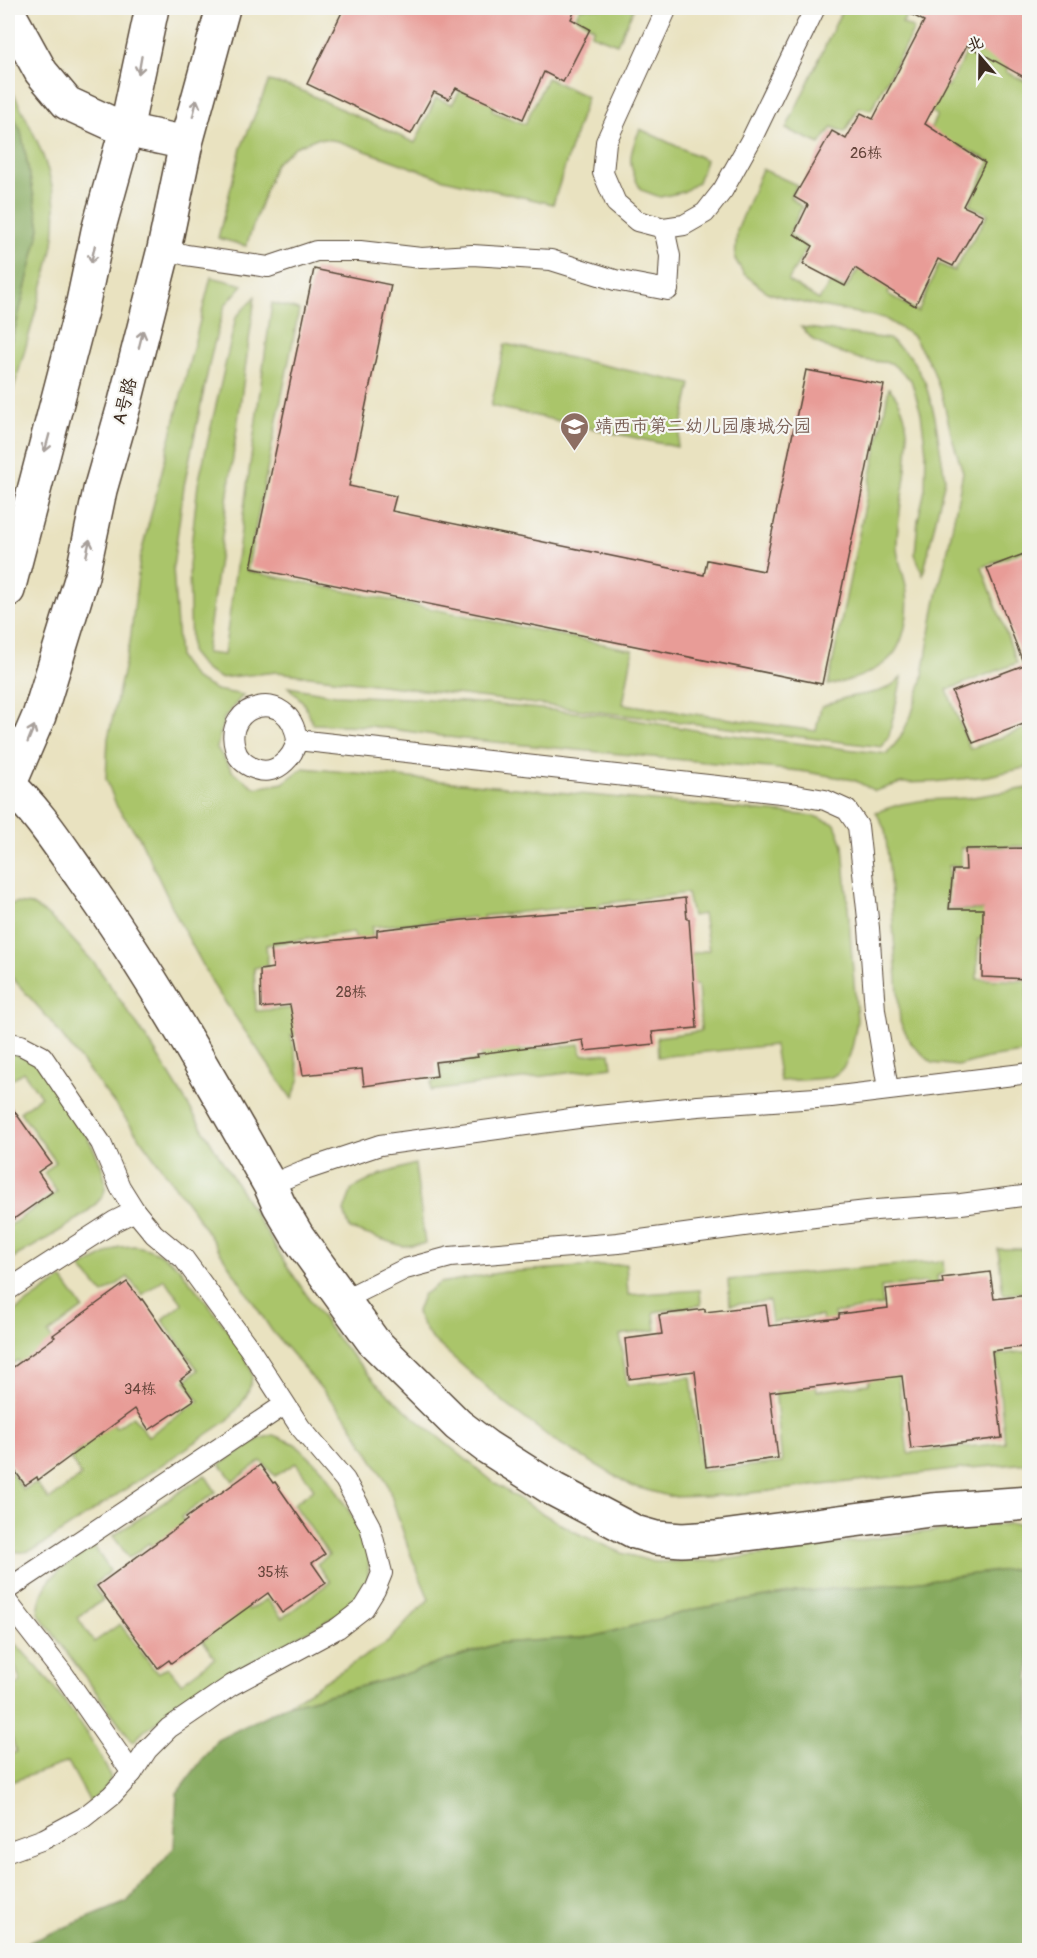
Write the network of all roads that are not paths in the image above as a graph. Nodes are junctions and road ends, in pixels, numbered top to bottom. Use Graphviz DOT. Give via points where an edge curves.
graph roads {
  1 [pos="152,8"];
  2 [pos="223,8"];
  3 [pos="667,8"];
  4 [pos="815,8"];
  5 [pos="8,12"];
  6 [pos="126,130"];
  7 [pos="186,143"];
  8 [pos="663,228"];
  9 [pos="164,249"];
  10 [pos="8,590"];
  11 [pos="297,740"];
  12 [pos="8,786"];
  13 [pos="8,1043"];
  14 [pos="1029,1073"];
  15 [pos="888,1089"];
  16 [pos="270,1185"];
  17 [pos="1029,1196"];
  18 [pos="135,1211"];
  19 [pos="8,1290"];
  20 [pos="343,1300"];
  21 [pos="284,1405"];
  22 [pos="1029,1503"];
  23 [pos="8,1589"];
  24 [pos="8,1603"];
  25 [pos="132,1773"];
  26 [pos="8,1852"];
  1 -- 6 [label="street, one-way"];
  7 -- 2 [label="street, A号路, one-way"];
  3 -- 8 [label="lane" via="606,142 603,172 616,203 637,221"];
  4 -- 8 [label="lane" via="723,190 705,213 684,225"];
  5 -- 6 [label="street" via="41,72 66,103"];
  6 -- 7 [label="street"];
  6 -- 10 [label="street, one-way"];
  7 -- 9 [label="street, A号路"];
  8 -- 9 [label="lane" via="670,256 669,290 615,280 551,260 316,251 268,267"];
  12 -- 9 [label="street, A号路, one-way" via="39,716 82,576 100,490"];
  11 -- 15 [label="lane" via="790,794 825,800 847,810 858,826 875,1010"];
  12 -- 16 [label="street" via="50,833 120,932"];
  13 -- 18 [label="lane" via="42,1056 101,1143"];
  14 -- 15 [label="lane"];
  15 -- 16 [label="lane" via="578,1118 380,1145"];
  16 -- 20 [label="street" via="298,1237"];
  17 -- 20 [label="lane" via="788,1220 618,1243 450,1257 405,1269"];
  18 -- 19 [label="lane"];
  18 -- 21 [label="lane" via="154,1234 184,1259 249,1348"];
  20 -- 22 [label="street" via="373,1341 458,1425 553,1489 635,1532 682,1540 715,1538 931,1510"];
  21 -- 23 [label="lane"];
  21 -- 25 [label="lane" via="345,1480 370,1526 382,1573 375,1590 364,1608 338,1628 231,1685 169,1728 147,1750"];
  24 -- 25 [label="lane"];
  25 -- 26 [label="lane" via="112,1796 83,1818 44,1839"];
}
